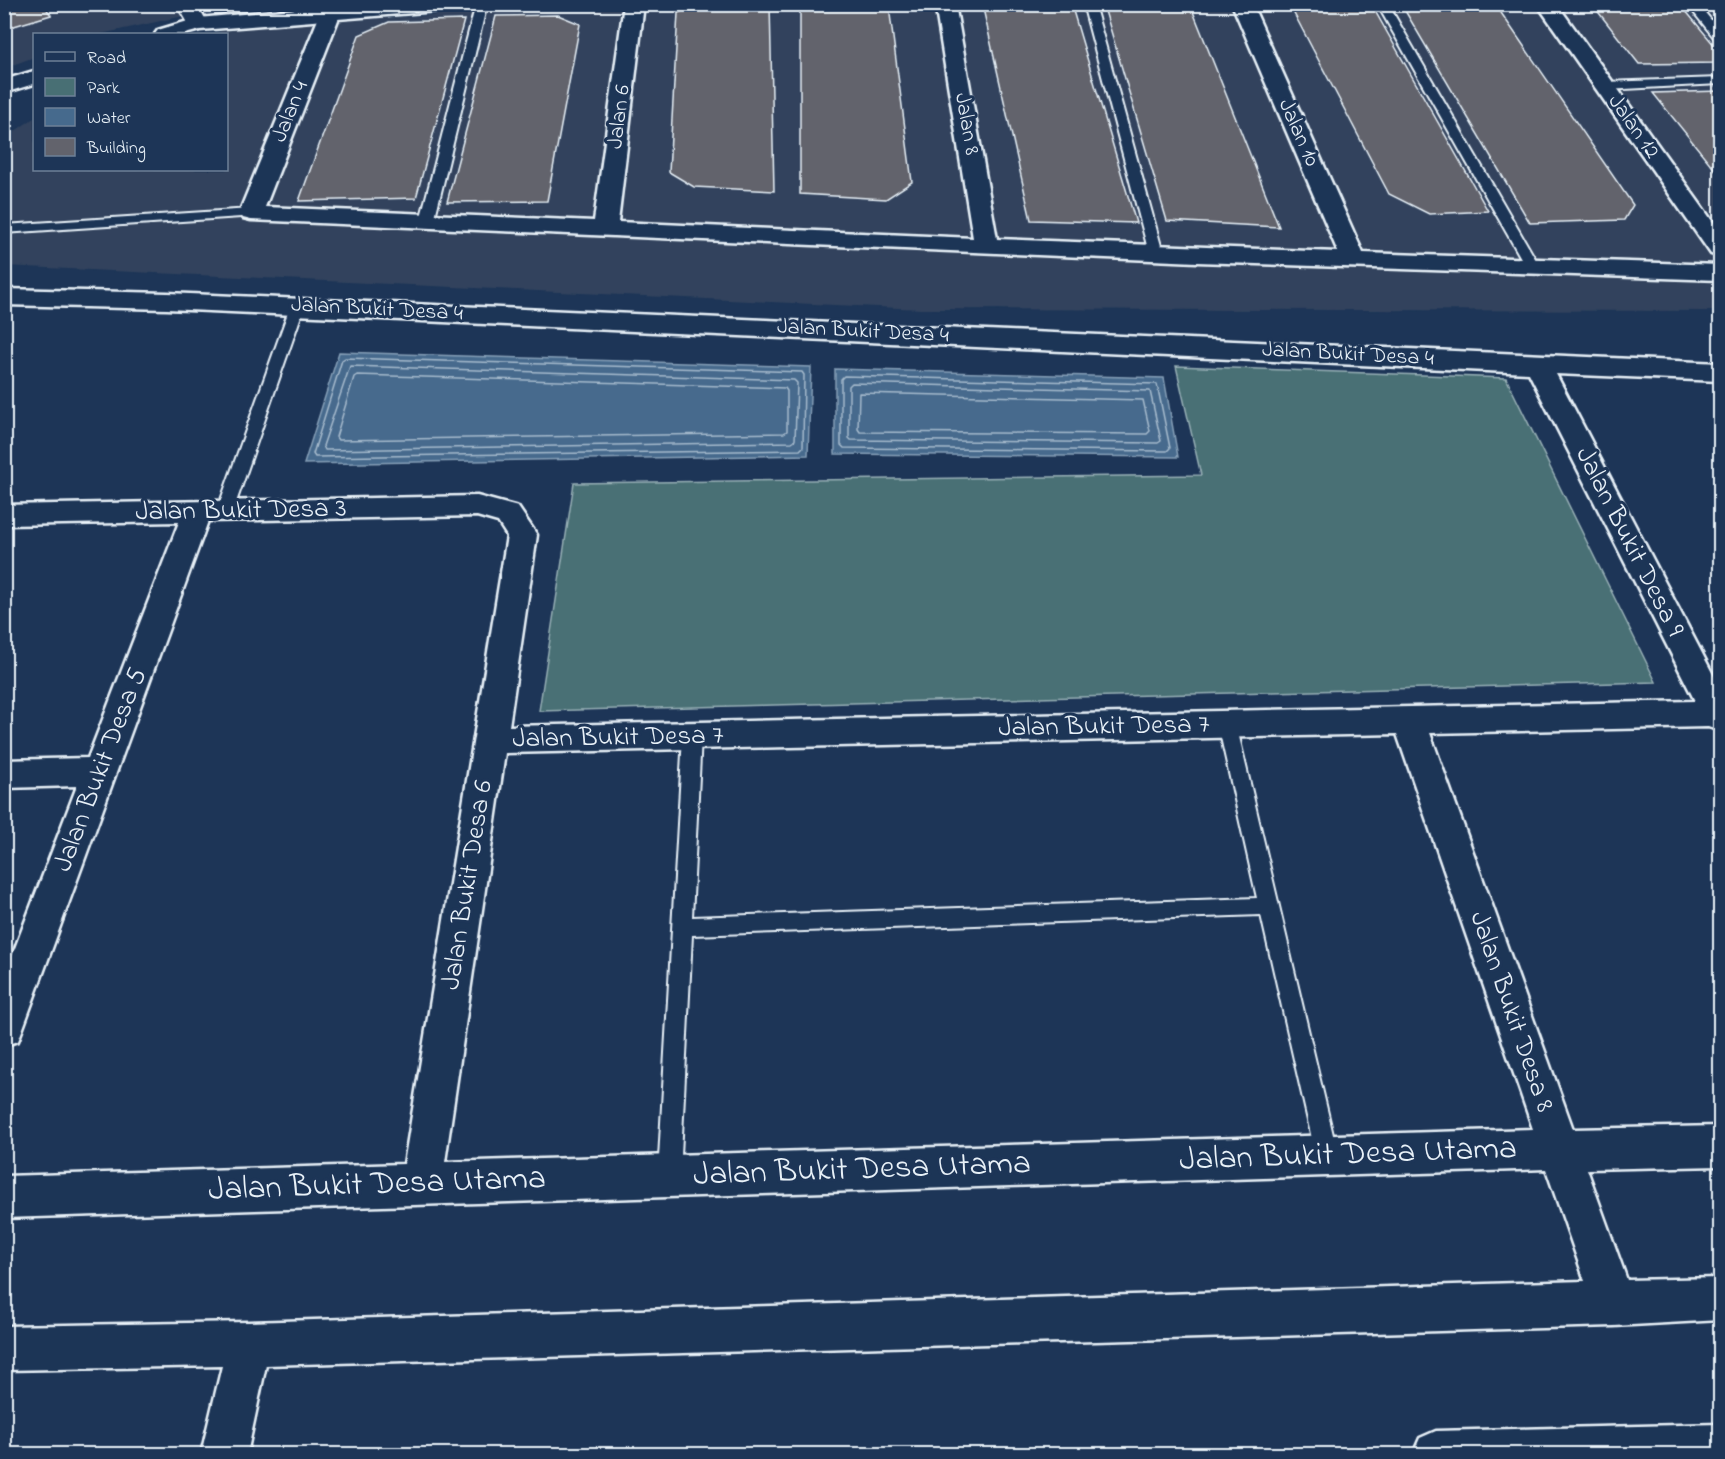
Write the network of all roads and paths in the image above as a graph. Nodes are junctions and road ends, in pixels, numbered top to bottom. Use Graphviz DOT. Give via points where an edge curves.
graph roads {
  1 [pos="187,4"];
  2 [pos="450,4"];
  3 [pos="482,4"];
  4 [pos="634,4"];
  5 [pos="945,4"];
  6 [pos="1088,4"];
  7 [pos="1242,4"];
  8 [pos="1382,4"];
  9 [pos="1546,4"];
  10 [pos="1692,4"];
  11 [pos="331,12"];
  12 [pos="198,24"];
  13 [pos="168,33"];
  14 [pos="1720,38"];
  15 [pos="33,77"];
  16 [pos="1720,81"];
  17 [pos="1605,86"];
  18 [pos="4,87"];
  19 [pos="251,213"];
  20 [pos="427,221"];
  21 [pos="4,229"];
  22 [pos="605,229"];
  23 [pos="986,244"];
  24 [pos="1720,249"];
  25 [pos="1156,253"];
  26 [pos="1354,261"];
  27 [pos="1533,267"];
  28 [pos="1720,273"];
  29 [pos="4,297"];
  30 [pos="297,307"];
  31 [pos="1538,365"];
  32 [pos="1720,372"];
  33 [pos="477,506"];
  34 [pos="211,511"];
  35 [pos="4,515"];
  36 [pos="1717,704"];
  37 [pos="1409,720"];
  38 [pos="1227,724"];
  39 [pos="692,736"];
  40 [pos="490,740"];
  41 [pos="99,772"];
  42 [pos="4,774"];
  43 [pos="1269,906"];
  44 [pos="681,926"];
  45 [pos="4,1028"];
  46 [pos="1720,1146"];
  47 [pos="1560,1148"];
  48 [pos="1327,1156"];
  49 [pos="669,1176"];
  50 [pos="421,1184"];
  51 [pos="4,1197"];
  52 [pos="1720,1299"];
  53 [pos="1614,1304"];
  54 [pos="249,1344"];
  55 [pos="4,1348"];
  56 [pos="1720,1446"];
  57 [pos="224,1455"];
  58 [pos="1436,1455"];
  1 -- 12 [label="street"];
  2 -- 11 [label="street"];
  3 -- 20 [label="lane"];
  4 -- 22 [label="street, Jalan 6"];
  5 -- 23 [label="street, Jalan 8"];
  6 -- 25 [label="lane"];
  7 -- 26 [label="street, Jalan 10"];
  8 -- 27 [label="lane"];
  9 -- 17 [label="street, Jalan 12"];
  10 -- 14 [label="lane"];
  11 -- 12 [label="street"];
  11 -- 19 [label="street, Jalan 4"];
  12 -- 13 [label="street"];
  15 -- 18 [label="street"];
  16 -- 17 [label="lane"];
  17 -- 24 [label="street, Jalan 12"];
  19 -- 20 [label="street"];
  19 -- 21 [label="lane"];
  20 -- 22 [label="street"];
  22 -- 23 [label="street"];
  23 -- 25 [label="street"];
  25 -- 26 [label="street"];
  26 -- 27 [label="street"];
  27 -- 28 [label="street"];
  29 -- 30 [label="street, Jalan Bukit Desa 4"];
  30 -- 31 [label="street, Jalan Bukit Desa 4"];
  30 -- 34 [label="lane"];
  31 -- 32 [label="street, Jalan Bukit Desa 4"];
  31 -- 36 [label="street, Jalan Bukit Desa 9"];
  33 -- 34 [label="street, Jalan Bukit Desa 3"];
  33 -- 40 [label="street, Jalan Bukit Desa 6" via="508,514 522,535"];
  34 -- 35 [label="street, Jalan Bukit Desa 3"];
  34 -- 41 [label="street, Jalan Bukit Desa 5"];
  36 -- 37 [label="street, Jalan Bukit Desa 7"];
  37 -- 38 [label="street, Jalan Bukit Desa 7"];
  37 -- 47 [label="street, Jalan Bukit Desa 8"];
  38 -- 39 [label="street, Jalan Bukit Desa 7"];
  38 -- 43 [label="lane"];
  39 -- 40 [label="street, Jalan Bukit Desa 7"];
  39 -- 44 [label="lane"];
  40 -- 50 [label="street, Jalan Bukit Desa 6"];
  41 -- 42 [label="street"];
  41 -- 45 [label="street, Jalan Bukit Desa 5"];
  43 -- 44 [label="lane"];
  43 -- 48 [label="lane"];
  44 -- 49 [label="lane"];
  46 -- 47 [label="street, Jalan Bukit Desa Utama"];
  47 -- 48 [label="street, Jalan Bukit Desa Utama"];
  47 -- 53 [label="street, Jalan Bukit Desa 8"];
  48 -- 49 [label="street, Jalan Bukit Desa Utama"];
  49 -- 50 [label="street, Jalan Bukit Desa Utama"];
  50 -- 51 [label="street, Jalan Bukit Desa Utama"];
  52 -- 53 [label="street"];
  53 -- 54 [label="street"];
  54 -- 55 [label="street"];
  54 -- 57 [label="street"];
  56 -- 58 [label="street"];
}
